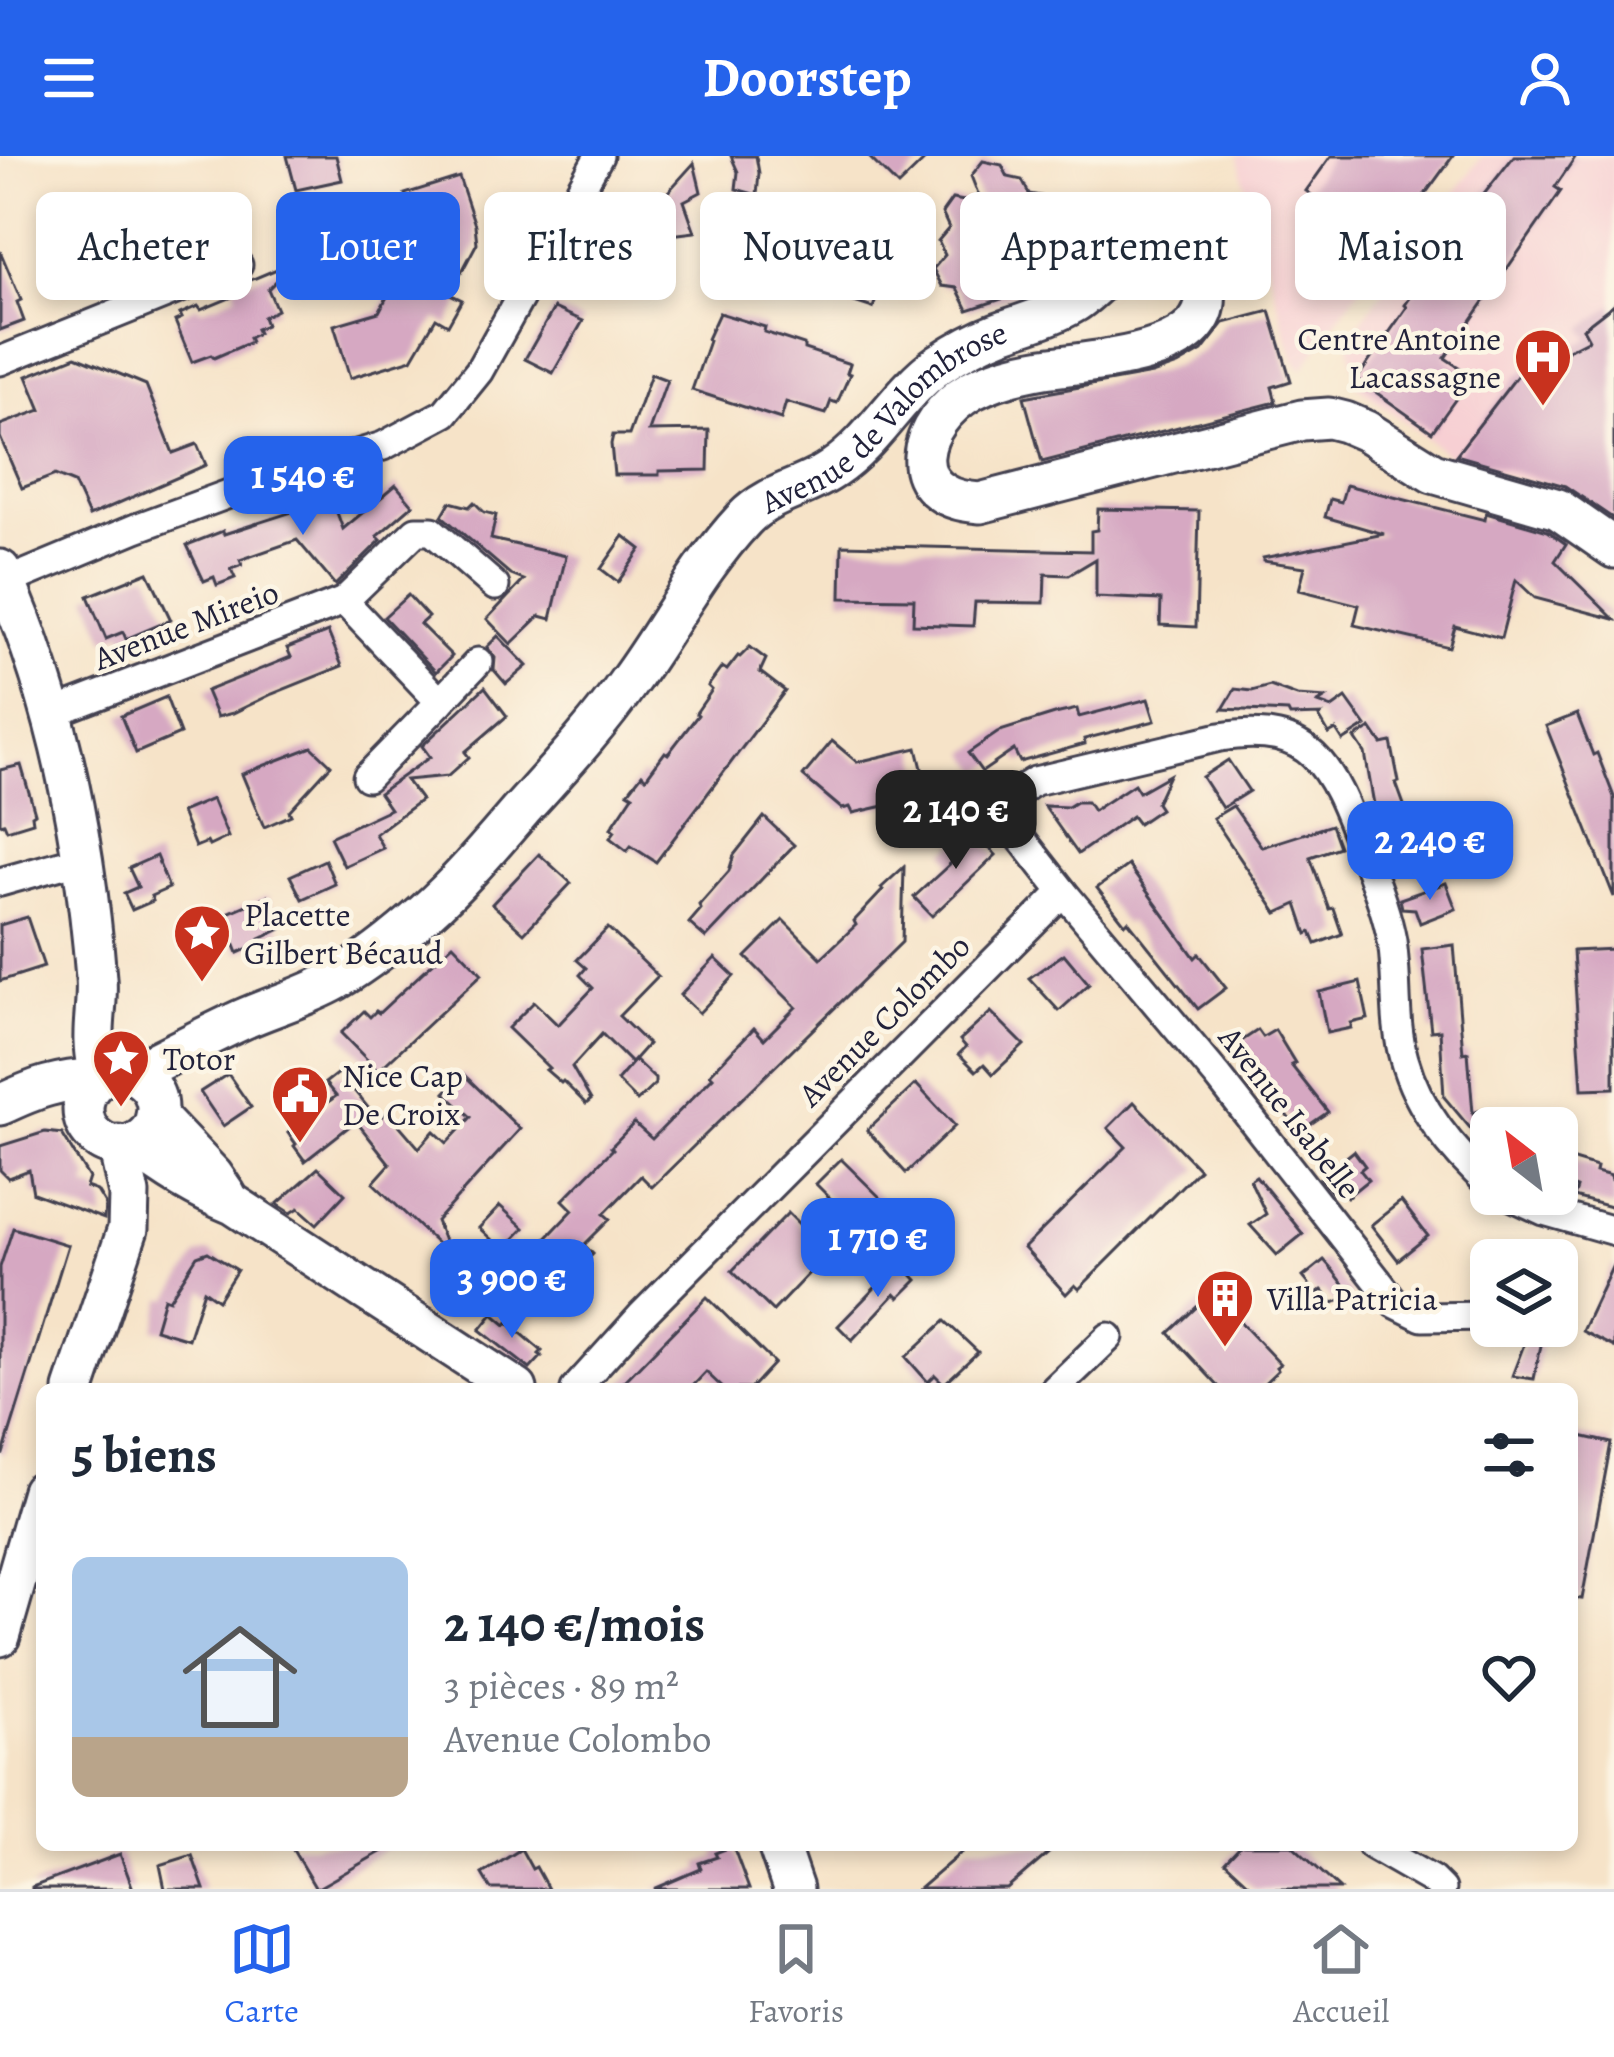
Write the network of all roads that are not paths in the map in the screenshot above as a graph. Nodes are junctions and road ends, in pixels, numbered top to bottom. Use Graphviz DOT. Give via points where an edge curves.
graph roads {
  1 [pos="599,156"];
  2 [pos="151,300"];
  3 [pos="0,361"];
  4 [pos="1614,548"];
  5 [pos="3,576"];
  6 [pos="495,586"];
  7 [pos="344,601"];
  8 [pos="478,662"];
  9 [pos="440,702"];
  10 [pos="53,713"];
  11 [pos="367,777"];
  12 [pos="82,859"];
  13 [pos="0,882"];
  14 [pos="1063,892"];
  15 [pos="3,1103"];
  16 [pos="125,1105"];
  17 [pos="1470,1163"];
  18 [pos="1558,1215"];
  19 [pos="1614,1231"];
  20 [pos="1470,1316"];
  21 [pos="1109,1337"];
  22 [pos="76,1383"];
  23 [pos="508,1383"];
  24 [pos="580,1383"];
  25 [pos="1061,1383"];
  26 [pos="36,1512"];
  27 [pos="0,1636"];
  28 [pos="780,1851"];
  29 [pos="1381,1851"];
  30 [pos="793,1889"];
  31 [pos="1441,1889"];
  1 -- 5 [label="street" via="479,371 445,412 383,446"];
  2 -- 3 [label="street"];
  4 -- 16 [label="main road, Avenue de Valombrose" via="1558,509 1433,473 1329,418 980,503 944,496 924,464 924,446 970,392 1039,369 1165,346 1196,327 1206,308 1199,270 1184,251 1145,246 1087,295 975,341 937,366 855,453 749,514 627,685 456,884 358,967 200,1040"];
  5 -- 10 [label="main road"];
  6 -- 7 [label="street, Avenue Mireio" via="432,531 416,531"];
  7 -- 9 [label="street"];
  7 -- 10 [label="street, Avenue Mireio"];
  8 -- 9 [label="street"];
  9 -- 11 [label="street"];
  10 -- 12 [label="main road"];
  12 -- 13 [label="street"];
  12 -- 16 [label="main road" via="97,983 94,1043"];
  14 -- 17 [label="street" via="1009,824 1006,813 1019,791 1220,736 1294,741 1341,792 1392,941 1403,1056 1438,1129"];
  14 -- 20 [label="street, Avenue Isabelle" via="1396,1304 1422,1317"];
  14 -- 24 [label="street, Avenue Colombo"];
  15 -- 16 [label="main road"];
  16 -- 22 [label="main road" via="128,1228"];
  16 -- 23 [label="main road" via="164,1169 233,1204"];
  18 -- 19 [label="street"];
  21 -- 25 [label="street"];
  26 -- 27 [label="main road"];
  28 -- 30 [label="main road"];
  29 -- 31 [label="street"];
}
